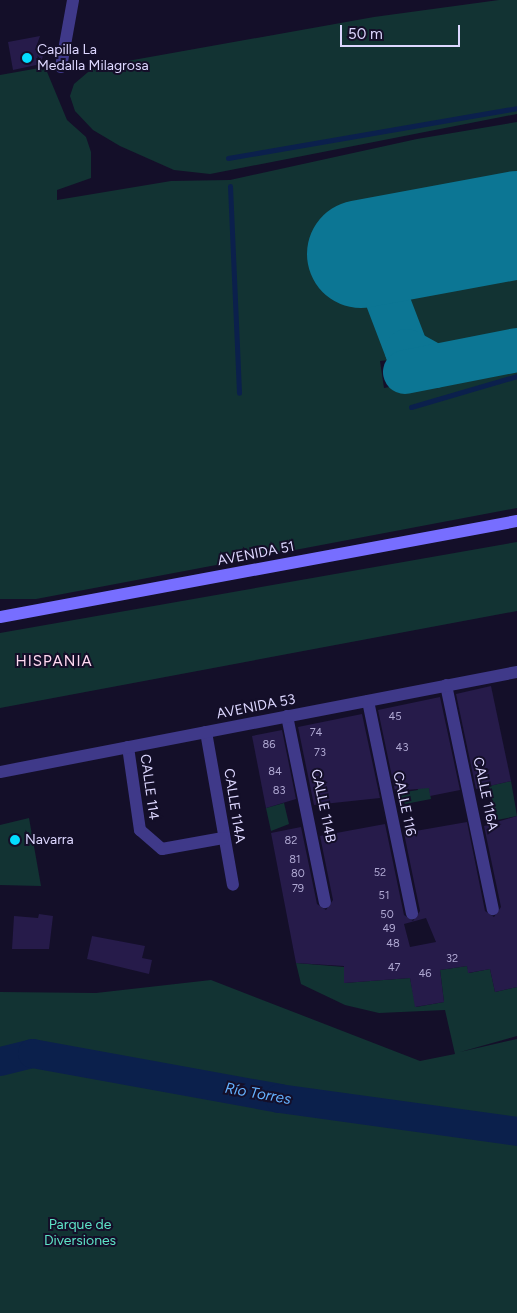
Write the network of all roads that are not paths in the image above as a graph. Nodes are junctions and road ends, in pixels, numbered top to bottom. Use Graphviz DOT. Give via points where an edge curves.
graph roads {
  1 [pos="73,0"];
  2 [pos="61,67"];
  3 [pos="517,521"];
  4 [pos="0,617"];
  5 [pos="517,672"];
  6 [pos="446,685"];
  7 [pos="368,701"];
  8 [pos="287,716"];
  9 [pos="206,732"];
  10 [pos="128,747"];
  11 [pos="0,772"];
  12 [pos="223,838"];
  13 [pos="233,884"];
  14 [pos="326,902"];
  15 [pos="493,909"];
  16 [pos="412,913"];
  1 -- 2 [label="street"];
  3 -- 4 [label="main road, AVENIDA 51"];
  5 -- 6 [label="street, AVENIDA 53"];
  6 -- 7 [label="street, AVENIDA 53"];
  6 -- 15 [label="street, CALLE 116A"];
  7 -- 8 [label="street, AVENIDA 53"];
  7 -- 16 [label="street, CALLE 116"];
  8 -- 9 [label="street, AVENIDA 53"];
  8 -- 14 [label="street, CALLE 114B"];
  9 -- 10 [label="street, AVENIDA 53"];
  9 -- 12 [label="street, CALLE 114A"];
  10 -- 11 [label="street, AVENIDA 53"];
  10 -- 12 [label="street, CALLE 114" via="140,830 162,848"];
  12 -- 13 [label="street, CALLE 114A"];
}
